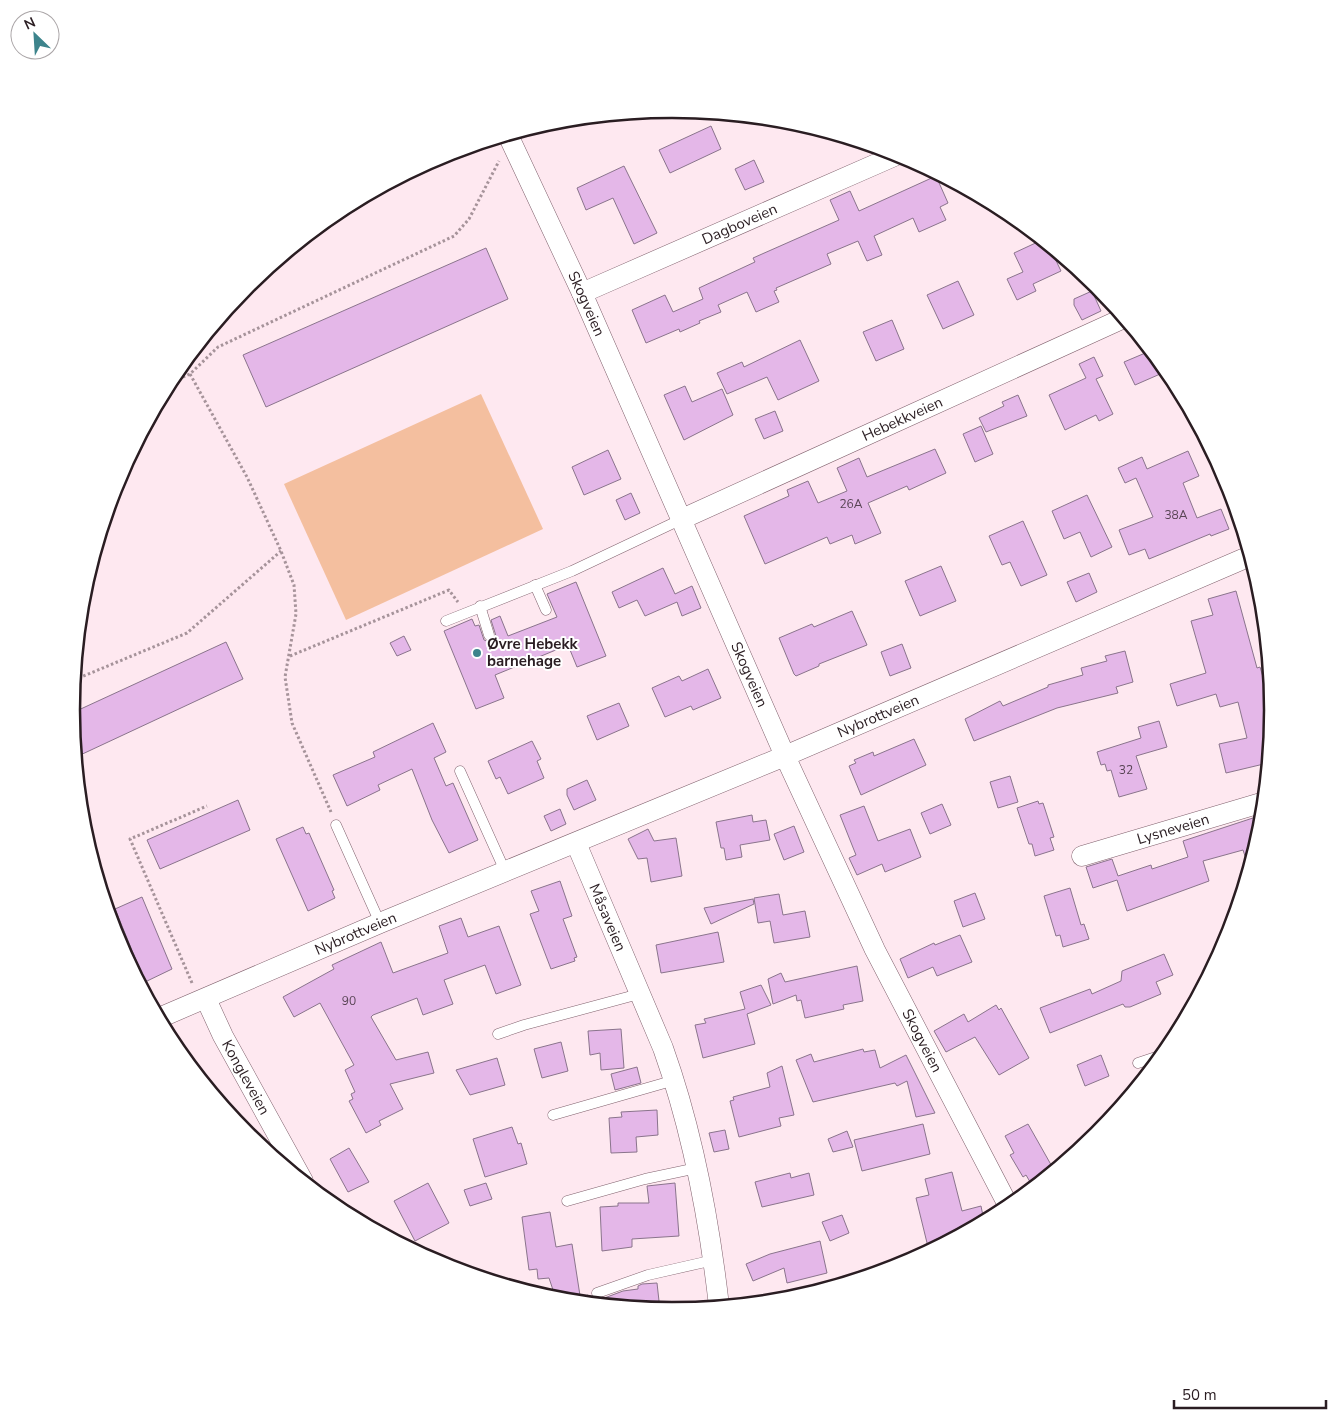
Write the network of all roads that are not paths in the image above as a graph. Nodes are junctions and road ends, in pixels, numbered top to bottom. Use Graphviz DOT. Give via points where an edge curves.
graph roads {
  1 [pos="511,140"];
  2 [pos="888,159"];
  3 [pos="582,293"];
  4 [pos="1118,321"];
  5 [pos="682,519"];
  6 [pos="1244,558"];
  7 [pos="535,585"];
  8 [pos="480,606"];
  9 [pos="546,610"];
  10 [pos="446,620"];
  11 [pos="490,635"];
  12 [pos="785,756"];
  13 [pos="460,771"];
  14 [pos="1256,804"];
  15 [pos="336,825"];
  16 [pos="576,843"];
  17 [pos="1082,856"];
  18 [pos="506,871"];
  19 [pos="380,923"];
  20 [pos="639,994"];
  21 [pos="206,999"];
  22 [pos="165,1016"];
  23 [pos="498,1034"];
  24 [pos="1150,1059"];
  25 [pos="1138,1063"];
  26 [pos="675,1080"];
  27 [pos="553,1115"];
  28 [pos="294,1165"];
  29 [pos="697,1168"];
  30 [pos="1005,1199"];
  31 [pos="567,1201"];
  32 [pos="714,1260"];
  33 [pos="597,1293"];
  34 [pos="718,1300"];
  1 -- 3 [label="street, Skogveien"];
  2 -- 3 [label="street, Dagboveien"];
  3 -- 5 [label="street, Skogveien"];
  4 -- 5 [label="street, Hebekkveien"];
  5 -- 7 [label="lane"];
  5 -- 12 [label="street, Skogveien"];
  6 -- 12 [label="street, Nybrottveien"];
  7 -- 8 [label="lane"];
  7 -- 9 [label="lane"];
  8 -- 10 [label="lane"];
  8 -- 11 [label="lane"];
  12 -- 16 [label="street, Nybrottveien"];
  12 -- 30 [label="street, Skogveien" via="875,950"];
  13 -- 18 [label="lane"];
  14 -- 17 [label="street, Lysneveien"];
  15 -- 19 [label="lane"];
  16 -- 18 [label="street, Nybrottveien"];
  16 -- 20 [label="street, Måsaveien"];
  18 -- 19 [label="street, Nybrottveien"];
  19 -- 21 [label="street, Nybrottveien"];
  20 -- 23 [label="lane"];
  20 -- 26 [label="street, Måsaveien"];
  21 -- 22 [label="street, Nybrottveien"];
  21 -- 28 [label="street, Kongleveien"];
  24 -- 25 [label="lane"];
  26 -- 27 [label="lane"];
  26 -- 29 [label="street, Måsaveien"];
  29 -- 31 [label="lane"];
  29 -- 32 [label="street, Måsaveien"];
  32 -- 33 [label="lane" via="648,1275"];
  32 -- 34 [label="street, Måsaveien"];
}
